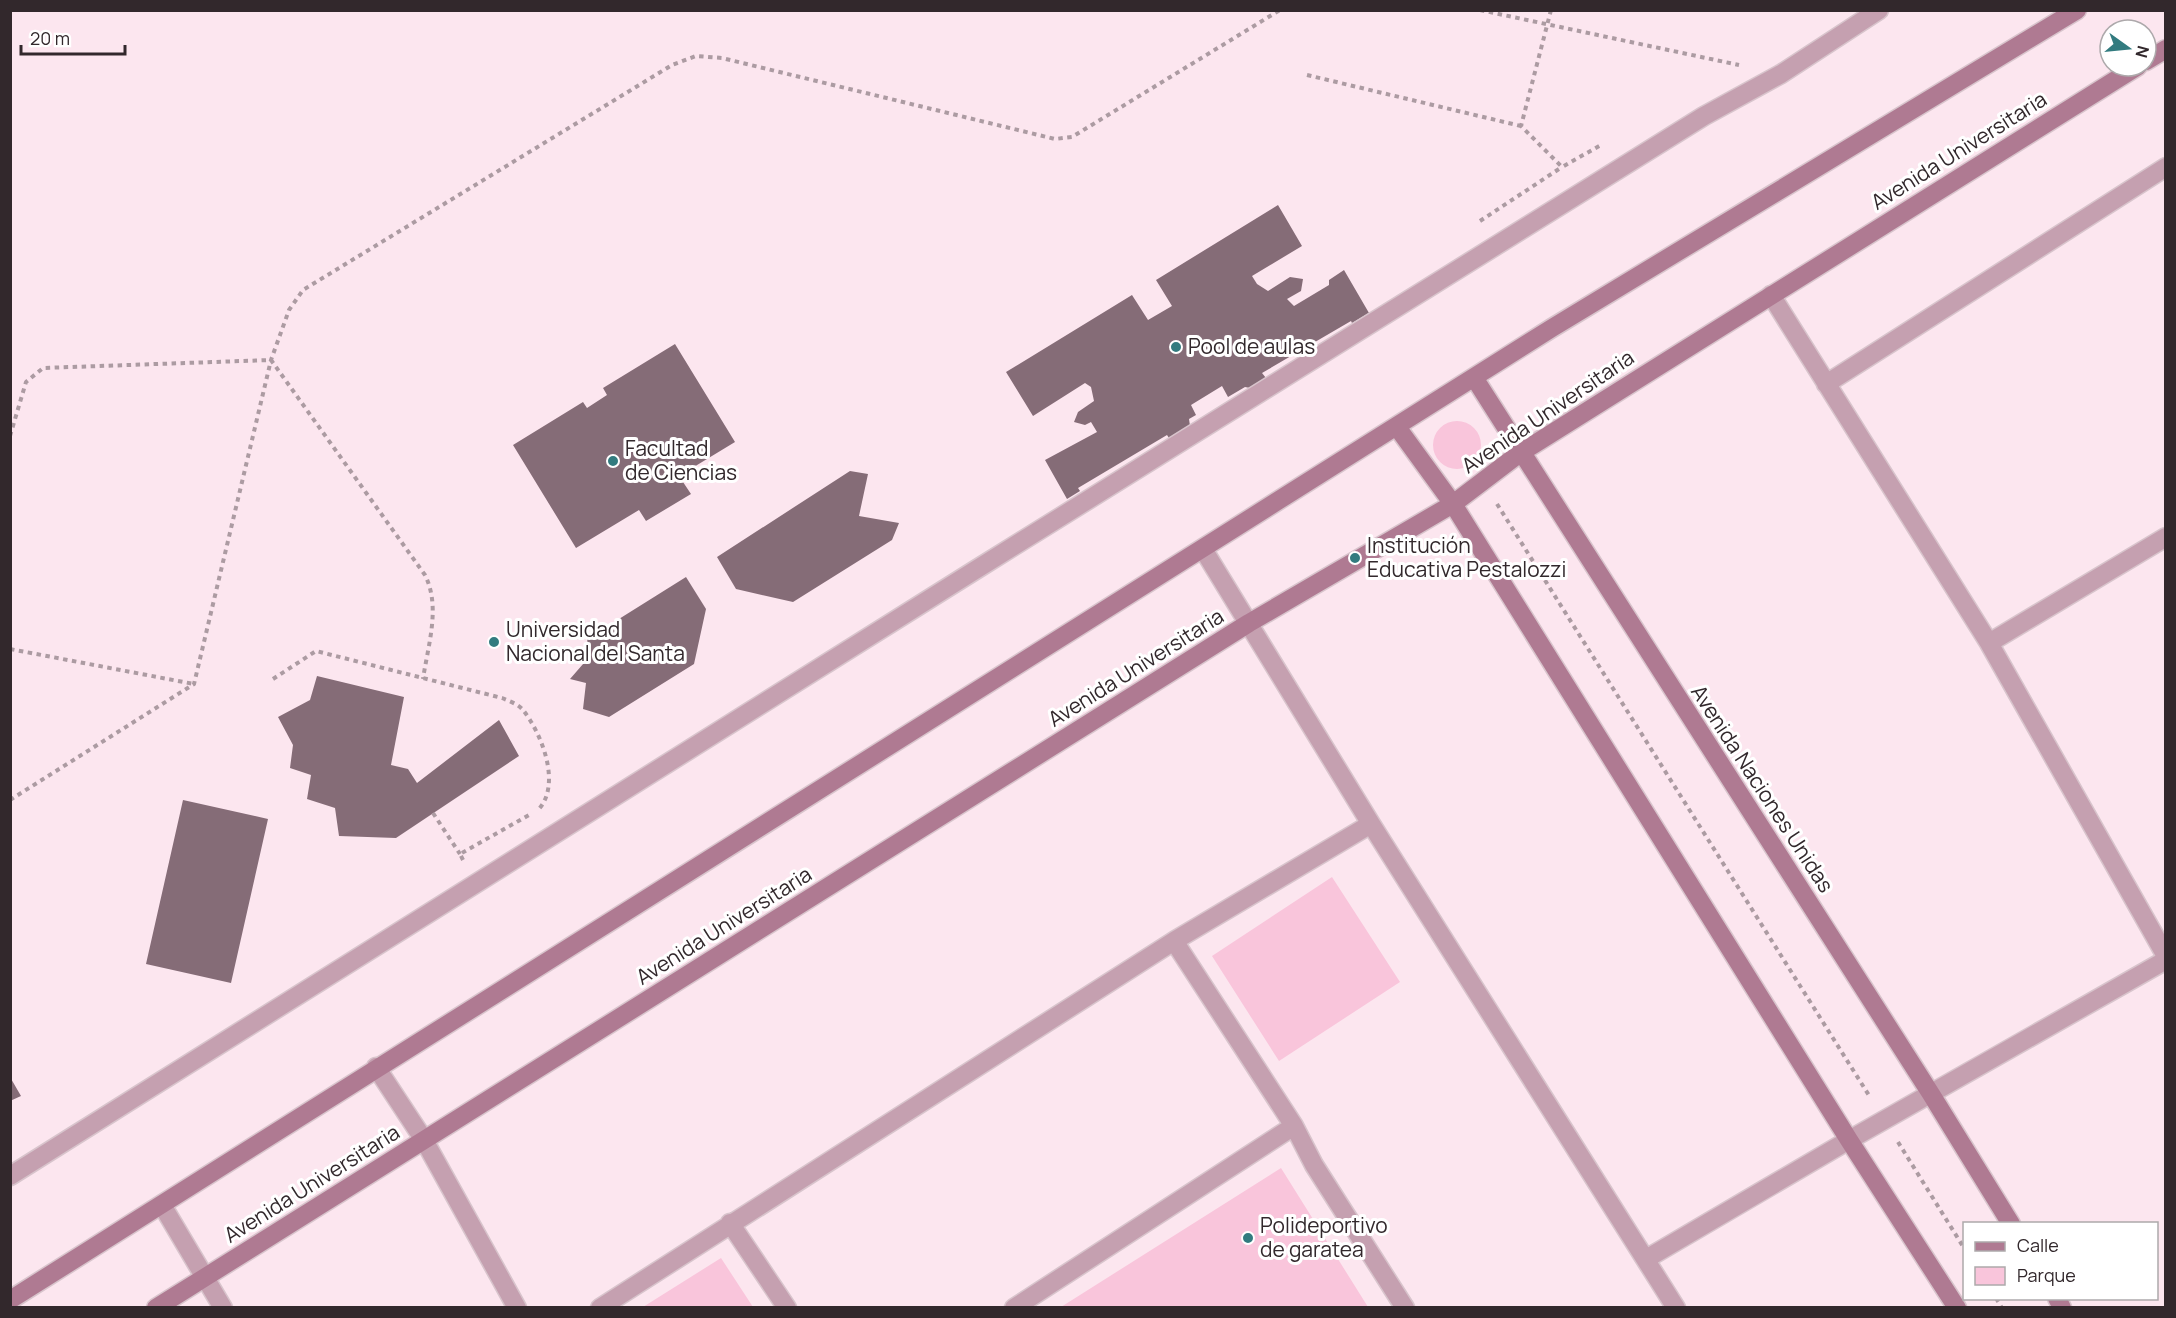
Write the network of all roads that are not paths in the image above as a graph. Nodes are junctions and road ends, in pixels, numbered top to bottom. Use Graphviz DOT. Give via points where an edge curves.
graph roads {
  1 [pos="1879,10"];
  2 [pos="2076,10"];
  3 [pos="2119,78"];
  4 [pos="2166,167"];
  5 [pos="1771,295"];
  6 [pos="1475,379"];
  7 [pos="1826,384"];
  8 [pos="1397,428"];
  9 [pos="1520,453"];
  10 [pos="1452,504"];
  11 [pos="2166,537"];
  12 [pos="1203,549"];
  13 [pos="1249,624"];
  14 [pos="1989,643"];
  15 [pos="1371,824"];
  16 [pos="1174,942"];
  17 [pos="2166,958"];
  18 [pos="376,1067"];
  19 [pos="1931,1094"];
  20 [pos="1294,1126"];
  21 [pos="424,1140"];
  22 [pos="1849,1140"];
  23 [pos="10,1176"];
  24 [pos="162,1206"];
  25 [pos="2010,1222"];
  26 [pos="730,1223"];
  27 [pos="1646,1259"];
  28 [pos="204,1277"];
  29 [pos="10,1300"];
  30 [pos="156,1308"];
  31 [pos="224,1308"];
  32 [pos="517,1308"];
  33 [pos="600,1308"];
  34 [pos="787,1308"];
  35 [pos="1014,1308"];
  36 [pos="1405,1308"];
  37 [pos="1676,1308"];
  38 [pos="1957,1308"];
  1 -- 23 [label="street"];
  2 -- 6 [label="main road" via="1552,328"];
  3 -- 5 [label="main road, Avenida Universitaria"];
  4 -- 7 [label="street"];
  5 -- 7 [label="street"];
  5 -- 9 [label="main road, Avenida Universitaria"];
  6 -- 8 [label="main road"];
  6 -- 9 [label="main road, Avenida Naciones Unidas"];
  7 -- 14 [label="street"];
  8 -- 10 [label="main road"];
  8 -- 12 [label="main road"];
  9 -- 10 [label="main road, Avenida Universitaria"];
  9 -- 19 [label="main road, Avenida Naciones Unidas"];
  10 -- 13 [label="main road, Avenida Universitaria"];
  10 -- 22 [label="main road"];
  11 -- 14 [label="street"];
  12 -- 13 [label="street"];
  12 -- 18 [label="main road"];
  13 -- 15 [label="street"];
  13 -- 21 [label="main road, Avenida Universitaria"];
  14 -- 17 [label="street"];
  15 -- 16 [label="street"];
  15 -- 27 [label="street"];
  16 -- 20 [label="street"];
  16 -- 26 [label="street"];
  17 -- 19 [label="street"];
  18 -- 21 [label="street"];
  18 -- 24 [label="main road"];
  19 -- 22 [label="street"];
  19 -- 25 [label="main road, Avenida Naciones Unidas"];
  20 -- 35 [label="street"];
  20 -- 36 [label="street" via="1314,1165"];
  21 -- 28 [label="main road, Avenida Universitaria"];
  21 -- 32 [label="street"];
  22 -- 27 [label="street"];
  22 -- 38 [label="main road"];
  24 -- 28 [label="street"];
  24 -- 29 [label="main road"];
  26 -- 33 [label="street"];
  26 -- 34 [label="street"];
  27 -- 37 [label="street"];
  28 -- 30 [label="main road, Avenida Universitaria"];
  28 -- 31 [label="street"];
}
